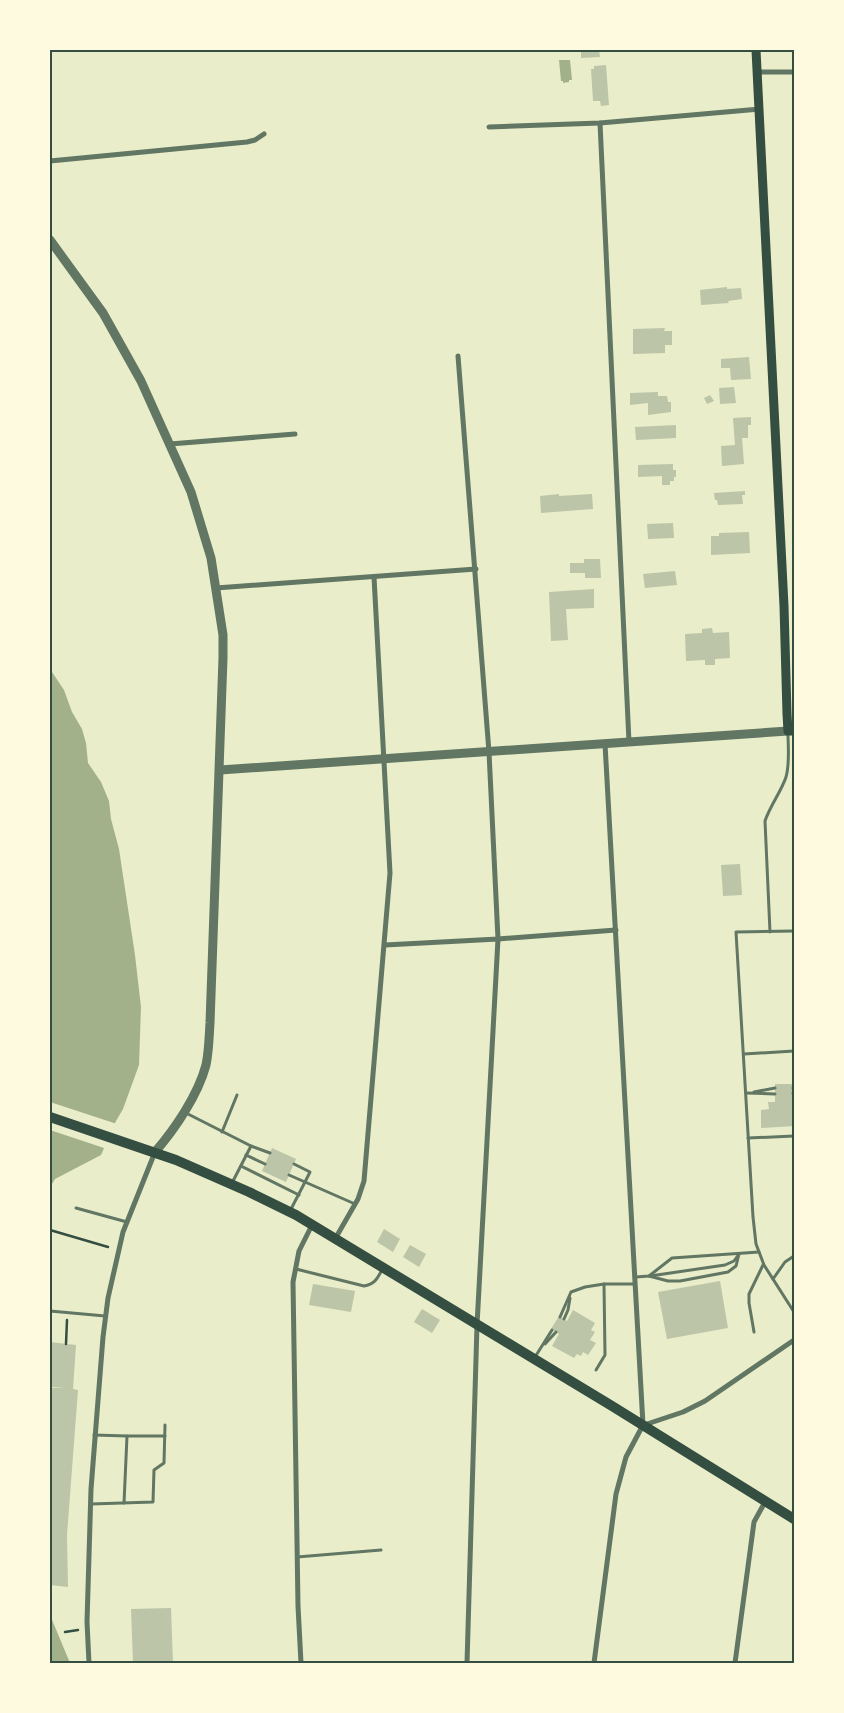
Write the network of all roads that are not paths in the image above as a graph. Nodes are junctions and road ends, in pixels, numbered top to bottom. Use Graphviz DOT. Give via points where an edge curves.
graph roads {
  1 [pos="756,50"];
  2 [pos="757,72"];
  3 [pos="794,72"];
  4 [pos="760,108"];
  5 [pos="600,123"];
  6 [pos="489,127"];
  7 [pos="264,134"];
  8 [pos="50,161"];
  9 [pos="50,240"];
  10 [pos="458,356"];
  11 [pos="294,434"];
  12 [pos="170,444"];
  13 [pos="476,570"];
  14 [pos="374,577"];
  15 [pos="216,588"];
  16 [pos="791,731"];
  17 [pos="629,743"];
  18 [pos="604,744"];
  19 [pos="489,752"];
  20 [pos="385,758"];
  21 [pos="220,770"];
  22 [pos="616,930"];
  23 [pos="794,931"];
  24 [pos="770,932"];
  25 [pos="498,939"];
  26 [pos="385,945"];
  27 [pos="794,1051"];
  28 [pos="744,1054"];
  29 [pos="775,1088"];
  30 [pos="748,1093"];
  31 [pos="775,1094"];
  32 [pos="237,1095"];
  33 [pos="184,1111"];
  34 [pos="50,1117"];
  35 [pos="222,1132"];
  36 [pos="794,1136"];
  37 [pos="748,1138"];
  38 [pos="251,1146"];
  39 [pos="155,1152"];
  40 [pos="270,1154"];
  41 [pos="246,1156"];
  42 [pos="265,1164"];
  43 [pos="294,1164"];
  44 [pos="241,1166"];
  45 [pos="289,1175"];
  46 [pos="305,1182"];
  47 [pos="232,1184"];
  48 [pos="299,1195"];
  49 [pos="356,1204"];
  50 [pos="76,1208"];
  51 [pos="290,1212"];
  52 [pos="127,1222"];
  53 [pos="312,1224"];
  54 [pos="336,1238"];
  55 [pos="759,1252"];
  56 [pos="739,1254"];
  57 [pos="794,1256"];
  58 [pos="764,1265"];
  59 [pos="295,1268"];
  60 [pos="383,1268"];
  61 [pos="649,1276"];
  62 [pos="636,1277"];
  63 [pos="772,1279"];
  64 [pos="604,1284"];
  65 [pos="636,1284"];
  66 [pos="50,1311"];
  67 [pos="794,1312"];
  68 [pos="106,1316"];
  69 [pos="562,1318"];
  70 [pos="477,1325"];
  71 [pos="554,1331"];
  72 [pos="754,1332"];
  73 [pos="794,1340"];
  74 [pos="534,1359"];
  75 [pos="596,1370"];
  76 [pos="166,1425"];
  77 [pos="643,1426"];
  78 [pos="94,1435"];
  79 [pos="128,1436"];
  80 [pos="165,1436"];
  81 [pos="766,1501"];
  82 [pos="124,1503"];
  83 [pos="90,1504"];
  84 [pos="794,1519"];
  85 [pos="381,1550"];
  86 [pos="297,1556"];
  87 [pos="89,1663"];
  88 [pos="301,1663"];
  89 [pos="466,1663"];
  90 [pos="594,1663"];
  91 [pos="735,1663"];
  1 -- 2 [label="main road"];
  2 -- 3 [label="street"];
  2 -- 4 [label="main road"];
  4 -- 5 [label="street"];
  4 -- 16 [label="main road"];
  5 -- 6 [label="street"];
  5 -- 17 [label="street"];
  7 -- 8 [label="street" via="247,142"];
  9 -- 12 [label="street" via="110,324"];
  10 -- 13 [label="street"];
  11 -- 12 [label="street"];
  12 -- 15 [label="street" via="197,509"];
  13 -- 14 [label="street"];
  13 -- 19 [label="street"];
  14 -- 15 [label="street"];
  14 -- 20 [label="street"];
  15 -- 21 [label="street" via="223,635"];
  16 -- 17 [label="street"];
  16 -- 24 [label="lane" via="786,779 765,821"];
  17 -- 18 [label="street"];
  18 -- 19 [label="street"];
  18 -- 22 [label="street"];
  19 -- 20 [label="street"];
  19 -- 25 [label="street"];
  20 -- 21 [label="street"];
  20 -- 26 [label="street" via="390,861"];
  21 -- 33 [label="street" via="208,1048 204,1072"];
  22 -- 25 [label="street"];
  22 -- 62 [label="street"];
  23 -- 24 [label="lane"];
  24 -- 28 [label="lane" via="736,932"];
  25 -- 26 [label="street"];
  25 -- 70 [label="street"];
  26 -- 49 [label="street" via="364,1180"];
  27 -- 28 [label="lane"];
  28 -- 30 [label="lane"];
  29 -- 30 [label="lane"];
  30 -- 31 [label="lane"];
  30 -- 37 [label="lane"];
  32 -- 35 [label="lane"];
  33 -- 35 [label="lane"];
  33 -- 39 [label="street"];
  34 -- 39 [label="main road"];
  35 -- 38 [label="lane"];
  36 -- 37 [label="lane"];
  37 -- 55 [label="lane" via="753,1217"];
  38 -- 40 [label="lane"];
  38 -- 41 [label="lane"];
  39 -- 47 [label="main road"];
  39 -- 52 [label="street"];
  41 -- 42 [label="lane"];
  41 -- 44 [label="lane"];
  43 -- 46 [label="lane" via="310,1172"];
  44 -- 47 [label="lane"];
  44 -- 48 [label="lane"];
  45 -- 46 [label="lane"];
  46 -- 48 [label="lane"];
  46 -- 49 [label="lane"];
  47 -- 51 [label="main road"];
  48 -- 51 [label="lane"];
  49 -- 54 [label="street"];
  50 -- 52 [label="lane"];
  51 -- 53 [label="main road"];
  52 -- 68 [label="street"];
  53 -- 54 [label="main road"];
  53 -- 59 [label="street"];
  54 -- 60 [label="main road"];
  55 -- 56 [label="lane"];
  55 -- 58 [label="lane"];
  56 -- 61 [label="lane" via="725,1265"];
  56 -- 61 [label="lane" via="672,1258"];
  56 -- 61 [label="lane" via="736,1266 728,1272 673,1281"];
  57 -- 63 [label="lane"];
  58 -- 63 [label="lane"];
  58 -- 72 [label="lane" via="749,1294"];
  59 -- 60 [label="lane" via="364,1286 376,1281"];
  59 -- 86 [label="street"];
  60 -- 70 [label="main road"];
  61 -- 62 [label="lane"];
  62 -- 65 [label="street"];
  63 -- 67 [label="lane"];
  64 -- 65 [label="lane"];
  64 -- 69 [label="lane" via="571,1292"];
  64 -- 75 [label="lane" via="604,1355"];
  65 -- 77 [label="street"];
  66 -- 68 [label="lane"];
  68 -- 78 [label="street"];
  70 -- 74 [label="main road"];
  70 -- 89 [label="street"];
  71 -- 74 [label="lane"];
  73 -- 77 [label="street" via="705,1401"];
  74 -- 77 [label="main road"];
  76 -- 80 [label="lane"];
  77 -- 81 [label="main road"];
  77 -- 90 [label="street" via="626,1457 616,1494"];
  78 -- 79 [label="lane"];
  78 -- 83 [label="street"];
  79 -- 80 [label="lane"];
  79 -- 82 [label="lane"];
  80 -- 82 [label="lane" via="164,1463 154,1470 153,1502"];
  81 -- 84 [label="main road"];
  81 -- 91 [label="street" via="754,1522"];
  82 -- 83 [label="lane"];
  83 -- 87 [label="street"];
  85 -- 86 [label="lane"];
  86 -- 88 [label="street"];
}
